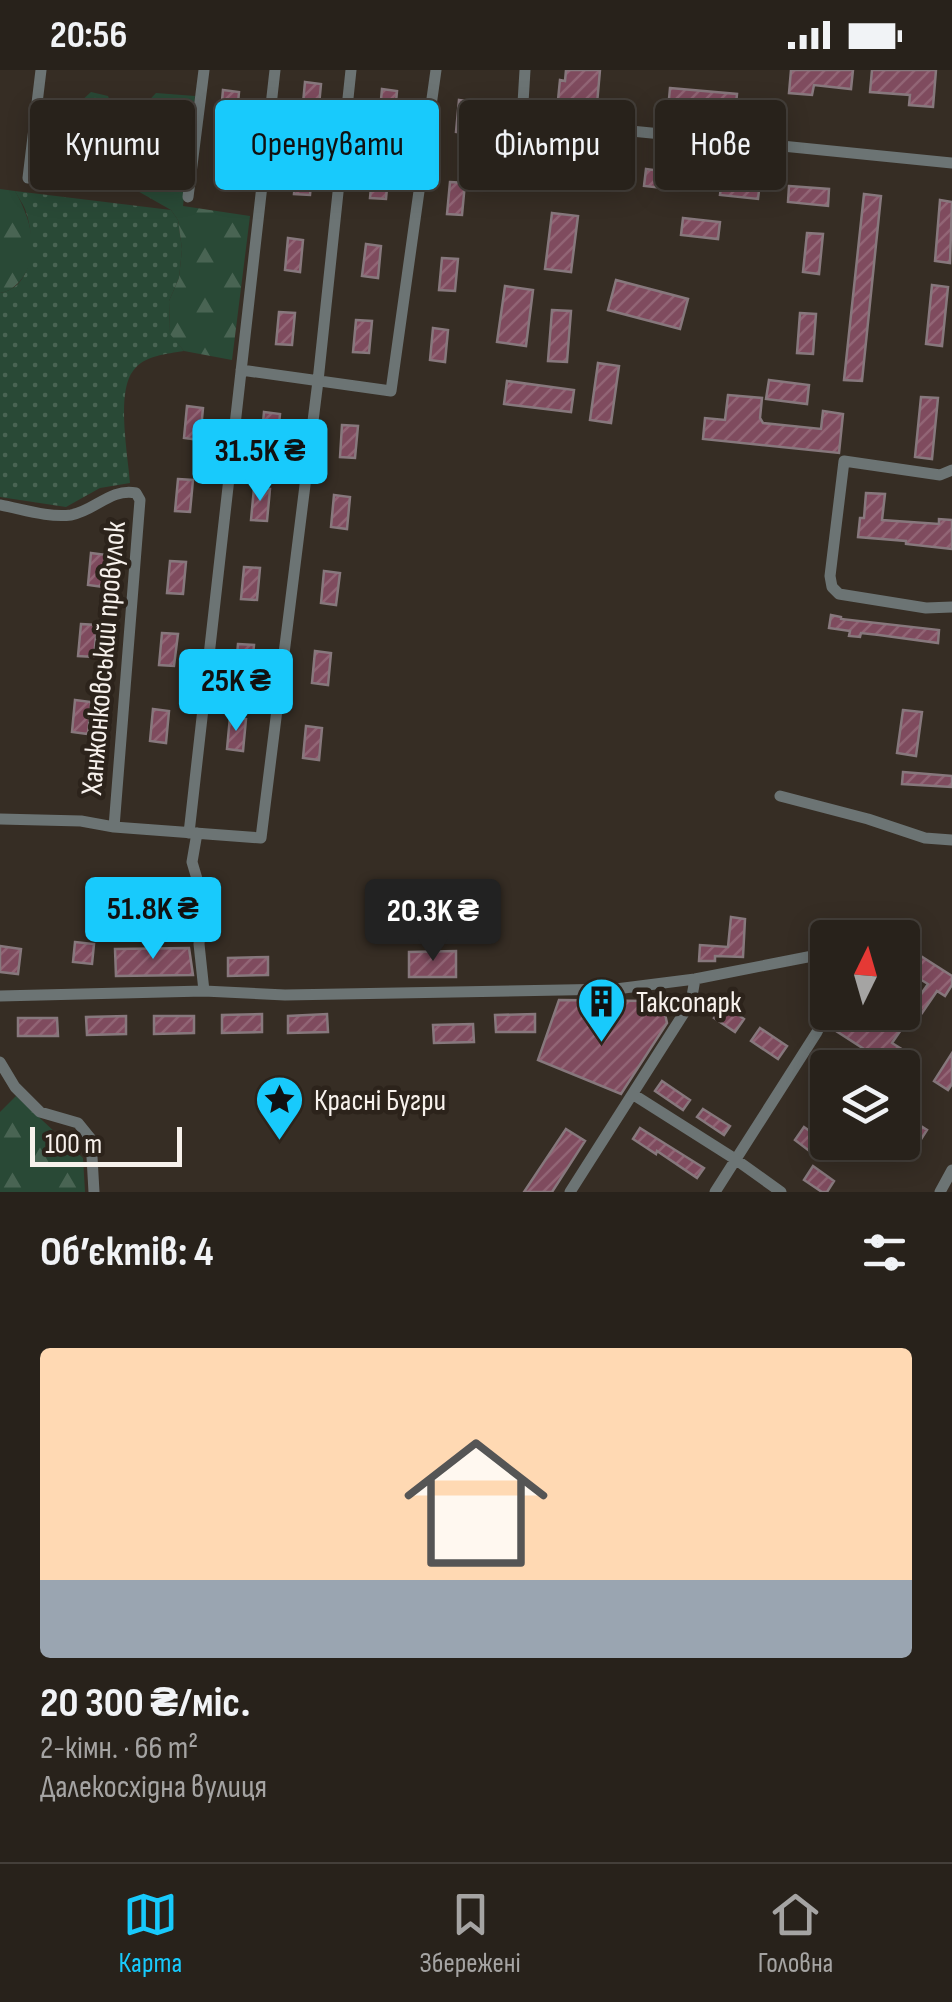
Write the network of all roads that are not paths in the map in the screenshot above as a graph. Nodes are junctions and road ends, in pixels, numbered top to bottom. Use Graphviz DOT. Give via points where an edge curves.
graph roads {
  1 [pos="41,70"];
  2 [pos="204,70"];
  3 [pos="275,70"];
  4 [pos="351,70"];
  5 [pos="436,70"];
  6 [pos="525,70"];
  7 [pos="952,163"];
  8 [pos="28,178"];
  9 [pos="188,197"];
  10 [pos="241,370"];
  11 [pos="318,381"];
  12 [pos="952,470"];
  13 [pos="0,505"];
  14 [pos="952,607"];
  15 [pos="780,796"];
  16 [pos="0,819"];
  17 [pos="114,827"];
  18 [pos="193,833"];
  19 [pos="952,840"];
  20 [pos="810,957"];
  21 [pos="695,979"];
  22 [pos="204,991"];
  23 [pos="0,996"];
  24 [pos="818,1030"];
  25 [pos="0,1062"];
  26 [pos="634,1095"];
  27 [pos="735,1160"];
  28 [pos="952,1170"];
  29 [pos="94,1192"];
  30 [pos="570,1192"];
  31 [pos="715,1192"];
  32 [pos="781,1192"];
  33 [pos="940,1192"];
  1 -- 8 [label="street"];
  2 -- 9 [label="street"];
  3 -- 10 [label="street"];
  4 -- 11 [label="street"];
  5 -- 11 [label="street" via="392,392"];
  6 -- 7 [label="street" via="527,116 541,122"];
  10 -- 11 [label="street"];
  10 -- 18 [label="street"];
  11 -- 18 [label="street" via="261,838"];
  12 -- 14 [label="street" via="940,475 844,461 830,576 839,594"];
  13 -- 17 [label="street, Ханжонковський провулок" via="57,516 117,493 136,494"];
  15 -- 19 [label="street"];
  16 -- 17 [label="street"];
  17 -- 18 [label="street"];
  18 -- 22 [label="street" via="192,862 203,899 198,944"];
  20 -- 21 [label="street"];
  21 -- 22 [label="street" via="616,990"];
  21 -- 26 [label="street" via="691,1002"];
  22 -- 23 [label="street"];
  24 -- 27 [label="street"];
  25 -- 29 [label="street" via="40,1112 78,1123 91,1139"];
  26 -- 27 [label="street"];
  26 -- 30 [label="street"];
  27 -- 31 [label="street"];
  27 -- 32 [label="street"];
  28 -- 33 [label="street"];
}
